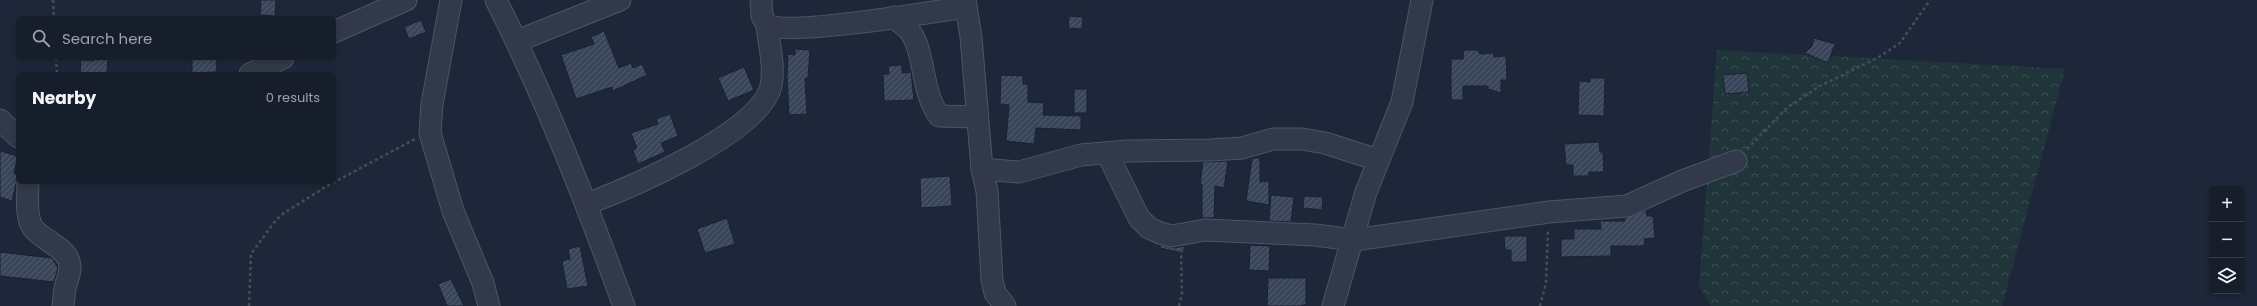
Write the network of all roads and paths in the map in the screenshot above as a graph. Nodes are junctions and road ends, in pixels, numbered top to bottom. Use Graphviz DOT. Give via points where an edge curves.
graph roads {
  1 [pos="53,0"];
  2 [pos="406,0"];
  3 [pos="451,0"];
  4 [pos="496,0"];
  5 [pos="620,0"];
  6 [pos="761,0"];
  7 [pos="1422,0"];
  8 [pos="1930,0"];
  9 [pos="965,3"];
  10 [pos="54,16"];
  11 [pos="894,17"];
  12 [pos="766,25"];
  13 [pos="336,31"];
  14 [pos="516,42"];
  15 [pos="56,60"];
  16 [pos="279,60"];
  17 [pos="57,72"];
  18 [pos="254,72"];
  19 [pos="977,117"];
  20 [pos="0,120"];
  21 [pos="430,134"];
  22 [pos="16,135"];
  23 [pos="1107,153"];
  24 [pos="1378,160"];
  25 [pos="1736,161"];
  26 [pos="982,170"];
  27 [pos="336,181"];
  28 [pos="28,184"];
  29 [pos="331,184"];
  30 [pos="587,204"];
  31 [pos="1549,212"];
  32 [pos="1184,234"];
  33 [pos="1354,240"];
  34 [pos="63,306"];
  35 [pos="250,306"];
  36 [pos="489,306"];
  37 [pos="624,306"];
  38 [pos="1005,306"];
  39 [pos="1179,306"];
  40 [pos="1333,306"];
  41 [pos="1540,306"];
  1 -- 10 [label="path"];
  2 -- 13 [label="street"];
  3 -- 21 [label="street" via="432,104"];
  4 -- 14 [label="street"];
  5 -- 14 [label="street"];
  6 -- 12 [label="street" via="762,16"];
  7 -- 24 [label="street" via="1402,102"];
  8 -- 25 [label="path" via="1900,43 1880,57 1820,86 1788,107"];
  9 -- 11 [label="street"];
  9 -- 19 [label="street" via="971,37"];
  11 -- 12 [label="street" via="821,26 776,28"];
  11 -- 19 [label="street" via="908,30 916,43 926,90 939,116"];
  12 -- 30 [label="street" via="772,73 771,87 748,117 716,142 670,169"];
  14 -- 30 [label="street"];
  15 -- 17 [label="path"];
  16 -- 18 [label="street"];
  19 -- 26 [label="street"];
  20 -- 22 [label="street"];
  21 -- 27 [label="path" via="399,147"];
  21 -- 36 [label="street" via="453,211 483,283"];
  23 -- 24 [label="street" via="1242,148 1273,139 1302,139 1325,143"];
  23 -- 26 [label="street" via="1081,155 1018,172"];
  23 -- 32 [label="street" via="1139,218 1148,228 1172,236"];
  24 -- 33 [label="street" via="1366,192"];
  25 -- 31 [label="street" via="1682,181 1627,206"];
  26 -- 38 [label="street" via="987,191 992,280 995,293"];
  28 -- 34 [label="street" via="32,226 69,260 70,277 66,284"];
  29 -- 35 [label="path" via="276,220 251,254"];
  30 -- 37 [label="street"];
  31 -- 33 [label="street"];
  31 -- 41 [label="path" via="1546,283"];
  32 -- 33 [label="street" via="1205,230 1315,235"];
  32 -- 39 [label="path" via="1181,248 1182,294"];
  33 -- 40 [label="street"];
}
